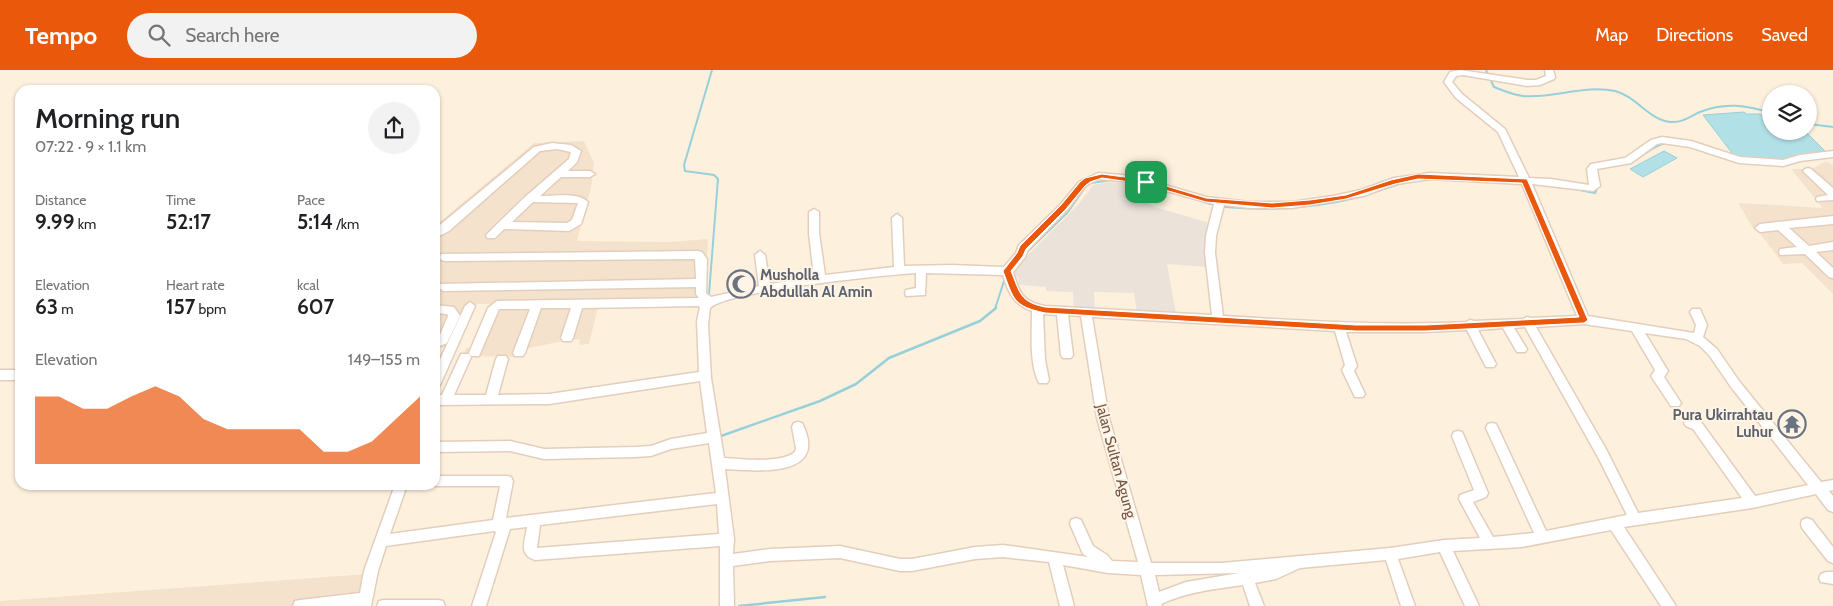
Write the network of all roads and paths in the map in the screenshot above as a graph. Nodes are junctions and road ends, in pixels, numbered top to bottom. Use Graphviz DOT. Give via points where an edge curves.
graph roads {
  1 [pos="1549,70"];
  2 [pos="1833,154"];
  3 [pos="1808,171"];
  4 [pos="558,174"];
  5 [pos="590,174"];
  6 [pos="1526,183"];
  7 [pos="1833,196"];
  8 [pos="529,199"];
  9 [pos="1821,199"];
  10 [pos="1220,202"];
  11 [pos="814,212"];
  12 [pos="897,218"];
  13 [pos="1833,220"];
  14 [pos="501,225"];
  15 [pos="1780,226"];
  16 [pos="1760,228"];
  17 [pos="440,231"];
  18 [pos="491,235"];
  19 [pos="1833,246"];
  20 [pos="1807,250"];
  21 [pos="1784,252"];
  22 [pos="760,255"];
  23 [pos="445,257"];
  24 [pos="920,269"];
  25 [pos="899,270"];
  26 [pos="1007,271"];
  27 [pos="1833,274"];
  28 [pos="820,280"];
  29 [pos="701,283"];
  30 [pos="443,287"];
  31 [pos="765,289"];
  32 [pos="918,296"];
  33 [pos="578,304"];
  34 [pos="708,304"];
  35 [pos="536,305"];
  36 [pos="470,306"];
  37 [pos="440,309"];
  38 [pos="1037,309"];
  39 [pos="1062,312"];
  40 [pos="1696,312"];
  41 [pos="1086,314"];
  42 [pos="1584,320"];
  43 [pos="1218,321"];
  44 [pos="1527,321"];
  45 [pos="1506,323"];
  46 [pos="1470,324"];
  47 [pos="1339,327"];
  48 [pos="1635,327"];
  49 [pos="567,338"];
  50 [pos="1696,338"];
  51 [pos="440,342"];
  52 [pos="1521,349"];
  53 [pos="519,353"];
  54 [pos="1067,355"];
  55 [pos="502,359"];
  56 [pos="1490,364"];
  57 [pos="440,372"];
  58 [pos="0,375"];
  59 [pos="15,375"];
  60 [pos="705,376"];
  61 [pos="1043,380"];
  62 [pos="1359,394"];
  63 [pos="491,398"];
  64 [pos="441,399"];
  65 [pos="1675,403"];
  66 [pos="1690,423"];
  67 [pos="798,427"];
  68 [pos="1492,428"];
  69 [pos="1458,436"];
  70 [pos="715,437"];
  71 [pos="440,447"];
  72 [pos="719,462"];
  73 [pos="440,481"];
  74 [pos="1833,485"];
  75 [pos="1819,488"];
  76 [pos="399,490"];
  77 [pos="723,498"];
  78 [pos="1752,502"];
  79 [pos="1833,506"];
  80 [pos="1635,519"];
  81 [pos="534,520"];
  82 [pos="1076,524"];
  83 [pos="1614,524"];
  84 [pos="1807,524"];
  85 [pos="501,526"];
  86 [pos="1543,538"];
  87 [pos="727,539"];
  88 [pos="381,542"];
  89 [pos="1490,544"];
  90 [pos="1444,546"];
  91 [pos="1390,554"];
  92 [pos="1054,557"];
  93 [pos="1833,557"];
  94 [pos="727,560"];
  95 [pos="1296,563"];
  96 [pos="1108,567"];
  97 [pos="1146,569"];
  98 [pos="1247,578"];
  99 [pos="365,602"];
  100 [pos="1155,603"];
  101 [pos="300,606"];
  102 [pos="384,606"];
  103 [pos="438,606"];
  104 [pos="479,606"];
  105 [pos="726,606"];
  106 [pos="1067,606"];
  107 [pos="1258,606"];
  108 [pos="1408,606"];
  109 [pos="1472,606"];
  110 [pos="1669,606"];
  1 -- 6 [label="street" via="1551,77 1537,83 1456,73 1448,82 1458,96 1502,131"];
  2 -- 6 [label="street" via="1782,163 1753,162 1691,144 1658,141 1628,161 1594,166 1594,188"];
  3 -- 7 [label="street"];
  4 -- 5 [label="street"];
  4 -- 8 [label="street"];
  4 -- 17 [label="street" via="574,160 576,151 549,146 538,149"];
  6 -- 10 [label="street" via="1418,176 1346,197 1310,203"];
  6 -- 42 [label="street"];
  7 -- 9 [label="street"];
  8 -- 14 [label="street"];
  8 -- 14 [label="street" via="583,202 577,222 572,226"];
  10 -- 26 [label="street" via="1146,182 1098,176 1082,184 1023,248"];
  10 -- 43 [label="street" via="1210,253"];
  11 -- 28 [label="street"];
  12 -- 25 [label="street"];
  13 -- 15 [label="street"];
  14 -- 18 [label="street"];
  15 -- 16 [label="street"];
  15 -- 20 [label="street"];
  19 -- 20 [label="street"];
  20 -- 21 [label="street"];
  20 -- 27 [label="street"];
  22 -- 31 [label="street"];
  23 -- 29 [label="street" via="698,255 702,260"];
  24 -- 25 [label="street"];
  24 -- 26 [label="street" via="971,267"];
  24 -- 32 [label="street"];
  25 -- 28 [label="street"];
  26 -- 38 [label="street" via="1018,299"];
  28 -- 31 [label="street"];
  29 -- 30 [label="street"];
  29 -- 34 [label="street" via="701,294"];
  31 -- 34 [label="street" via="724,296"];
  33 -- 34 [label="street"];
  33 -- 35 [label="street"];
  33 -- 49 [label="street"];
  34 -- 60 [label="street" via="704,317"];
  35 -- 53 [label="street"];
  35 -- 64 [label="street" via="495,306 470,355"];
  36 -- 57 [label="street"];
  37 -- 51 [label="street" via="450,310 454,316"];
  38 -- 39 [label="street"];
  38 -- 61 [label="street"];
  39 -- 41 [label="street"];
  39 -- 54 [label="street"];
  40 -- 50 [label="street" via="1703,330"];
  41 -- 43 [label="street"];
  41 -- 97 [label="street, Jalan Sultan Agung" via="1096,389"];
  42 -- 44 [label="street"];
  42 -- 48 [label="street"];
  43 -- 47 [label="street"];
  44 -- 45 [label="street"];
  44 -- 80 [label="street"];
  45 -- 46 [label="street"];
  45 -- 52 [label="street"];
  46 -- 47 [label="street"];
  46 -- 56 [label="street"];
  47 -- 62 [label="street" via="1351,366 1348,370"];
  48 -- 50 [label="street"];
  48 -- 65 [label="street" via="1662,371 1658,376"];
  50 -- 75 [label="street" via="1713,352"];
  55 -- 63 [label="street"];
  58 -- 59 [label="street"];
  60 -- 63 [label="street" via="549,399"];
  60 -- 70 [label="street"];
  63 -- 64 [label="street"];
  66 -- 78 [label="street" via="1697,425"];
  67 -- 72 [label="street" via="801,450 795,459 758,465"];
  68 -- 86 [label="street"];
  69 -- 89 [label="street" via="1482,493 1465,499"];
  70 -- 71 [label="street" via="671,444 651,451 551,455 510,446"];
  70 -- 72 [label="street"];
  72 -- 77 [label="street"];
  73 -- 85 [label="street" via="507,481"];
  74 -- 75 [label="street"];
  75 -- 78 [label="street"];
  75 -- 79 [label="street"];
  76 -- 88 [label="street"];
  77 -- 81 [label="street"];
  77 -- 87 [label="street"];
  78 -- 80 [label="street"];
  80 -- 83 [label="street"];
  81 -- 85 [label="street"];
  81 -- 87 [label="street" via="532,553"];
  82 -- 96 [label="street" via="1088,550"];
  83 -- 86 [label="street"];
  83 -- 110 [label="street"];
  84 -- 93 [label="street"];
  85 -- 88 [label="street"];
  85 -- 104 [label="street"];
  86 -- 89 [label="street"];
  87 -- 94 [label="street"];
  88 -- 99 [label="street"];
  89 -- 90 [label="street"];
  90 -- 91 [label="street"];
  90 -- 109 [label="street"];
  91 -- 95 [label="street"];
  91 -- 108 [label="street"];
  92 -- 94 [label="street" via="1003,551 900,565 840,552"];
  92 -- 96 [label="street"];
  92 -- 106 [label="street"];
  94 -- 105 [label="street"];
  95 -- 97 [label="street" via="1221,569"];
  95 -- 98 [label="street" via="1272,575"];
  96 -- 97 [label="street"];
  97 -- 100 [label="street, Jalan Sultan Agung"];
  98 -- 100 [label="street" via="1180,591"];
  98 -- 107 [label="street"];
  99 -- 101 [label="street"];
  102 -- 103 [label="street"];
}
